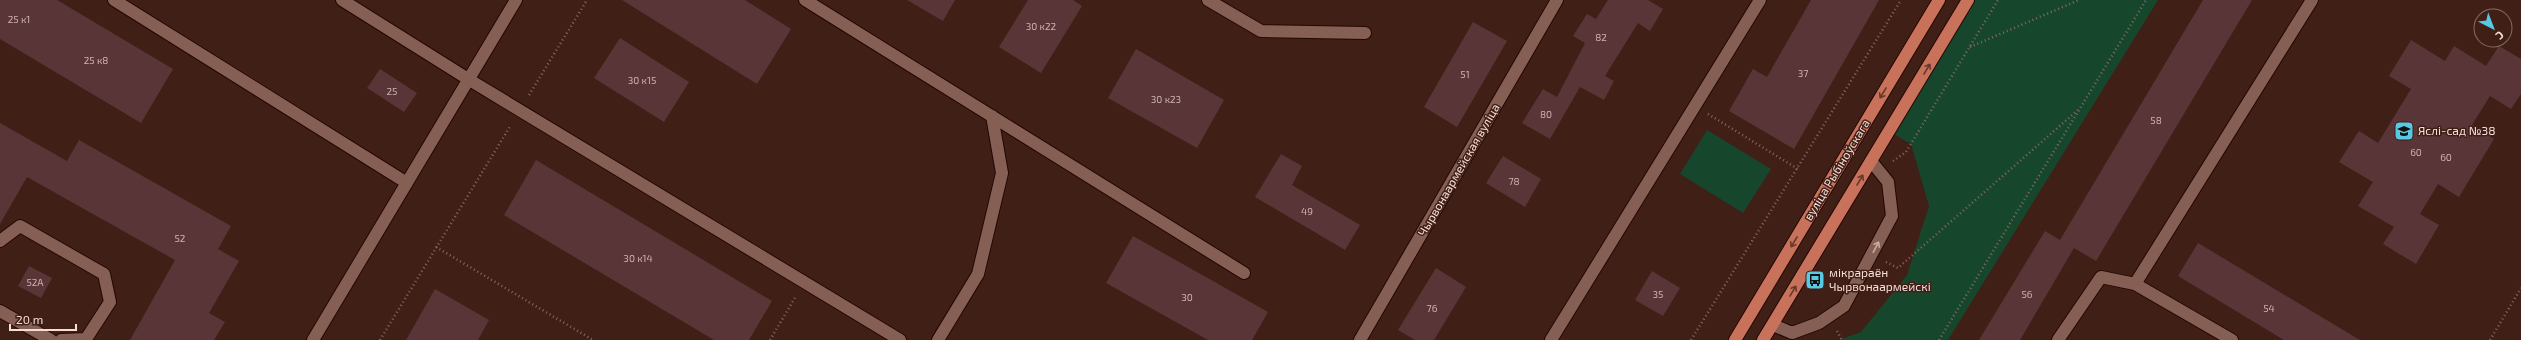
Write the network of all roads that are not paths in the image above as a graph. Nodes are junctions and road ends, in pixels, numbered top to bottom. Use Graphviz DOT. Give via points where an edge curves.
graph roads {
  1 [pos="114,0"];
  2 [pos="342,0"];
  3 [pos="516,0"];
  4 [pos="805,0"];
  5 [pos="1208,0"];
  6 [pos="1557,0"];
  7 [pos="1760,0"];
  8 [pos="1939,0"];
  9 [pos="1968,0"];
  10 [pos="2312,0"];
  11 [pos="1365,33"];
  12 [pos="468,79"];
  13 [pos="992,116"];
  14 [pos="1871,161"];
  15 [pos="407,183"];
  16 [pos="0,241"];
  17 [pos="1244,273"];
  18 [pos="2135,284"];
  19 [pos="0,311"];
  20 [pos="1773,325"];
  21 [pos="51,340"];
  22 [pos="61,340"];
  23 [pos="313,340"];
  24 [pos="900,340"];
  25 [pos="938,340"];
  26 [pos="1360,340"];
  27 [pos="1551,340"];
  28 [pos="1735,340"];
  29 [pos="1764,340"];
  30 [pos="2058,340"];
  31 [pos="2232,340"];
  1 -- 15 [label="street"];
  2 -- 12 [label="street"];
  3 -- 12 [label="street"];
  4 -- 13 [label="street"];
  5 -- 11 [label="street" via="1261,30"];
  6 -- 26 [label="street, Чырвонаармейская вуліца"];
  7 -- 27 [label="street"];
  8 -- 28 [label="main road, вуліца Рыбіноўскага, one-way"];
  14 -- 9 [label="main road, вуліца Рыбіноўскага, one-way"];
  10 -- 18 [label="street"];
  12 -- 15 [label="street"];
  12 -- 24 [label="street"];
  13 -- 17 [label="street"];
  13 -- 25 [label="street" via="1002,173 978,274"];
  20 -- 14 [label="main road, вуліца Рыбіноўскага, one-way"];
  20 -- 14 [label="street, one-way" via="1792,333 1819,323 1844,306 1892,216 1888,182"];
  15 -- 23 [label="street"];
  16 -- 22 [label="street" via="20,226 104,274 110,302 86,339"];
  18 -- 30 [label="street" via="2101,277"];
  18 -- 31 [label="street"];
  19 -- 21 [label="street"];
  20 -- 29 [label="main road, вуліца Рыбіноўскага"];
}
